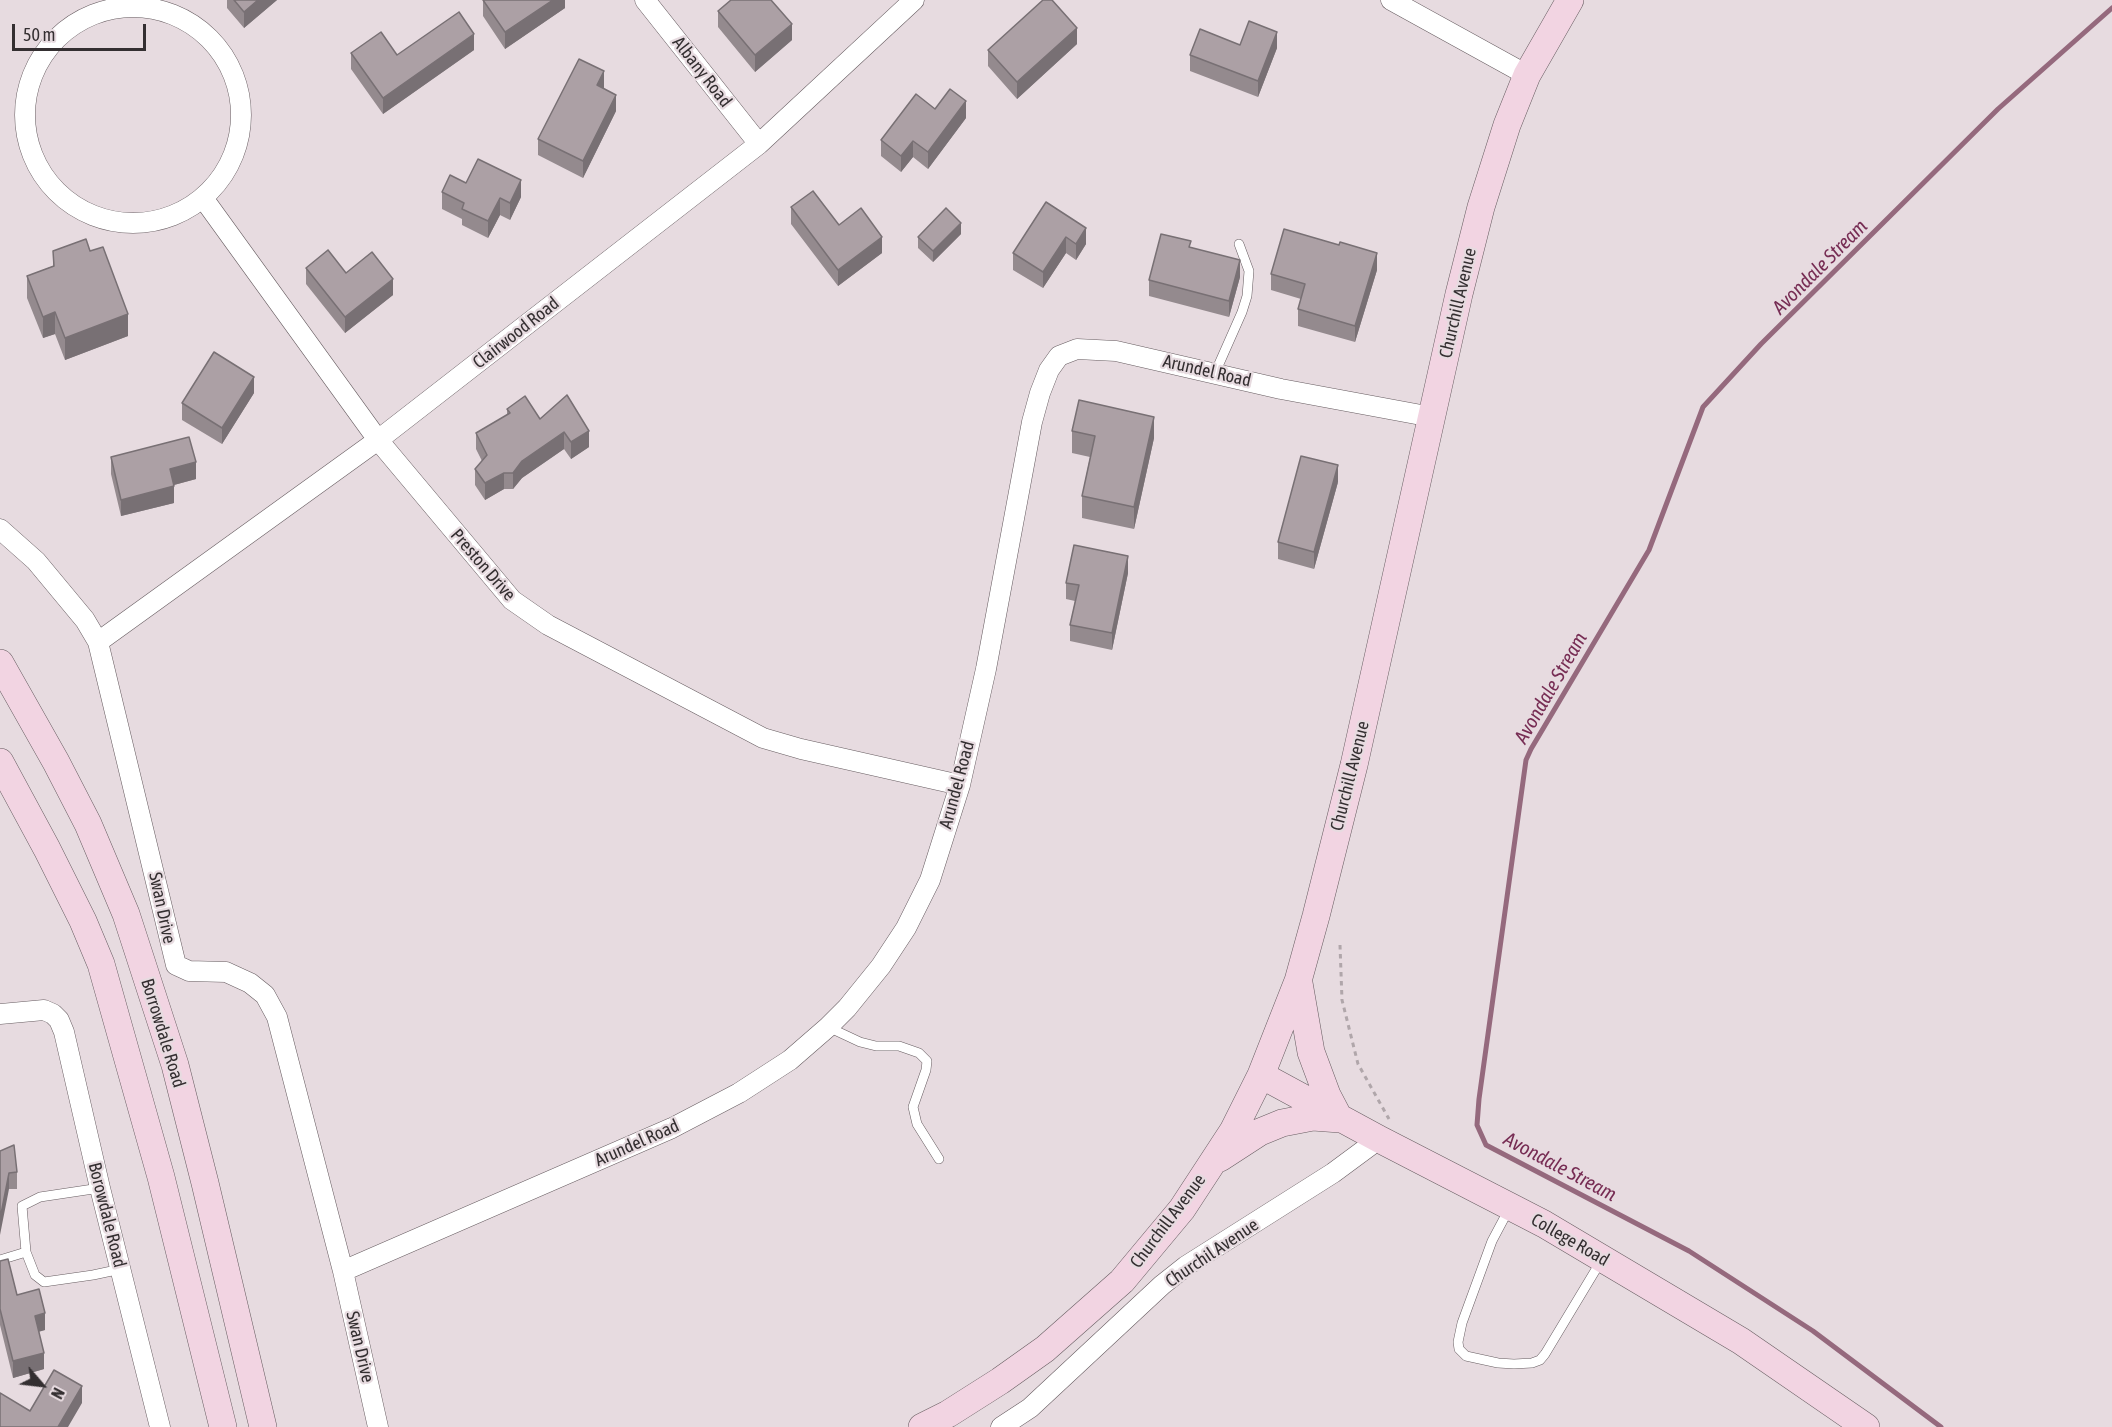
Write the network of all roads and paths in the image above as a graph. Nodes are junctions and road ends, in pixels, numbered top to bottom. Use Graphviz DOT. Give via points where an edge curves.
graph roads {
  1 [pos="645,0"];
  2 [pos="914,0"];
  3 [pos="1391,0"];
  4 [pos="1570,0"];
  5 [pos="1527,75"];
  6 [pos="759,144"];
  7 [pos="203,198"];
  8 [pos="1239,244"];
  9 [pos="1215,373"];
  10 [pos="1432,417"];
  11 [pos="378,440"];
  12 [pos="0,529"];
  13 [pos="98,642"];
  14 [pos="0,663"];
  15 [pos="0,762"];
  16 [pos="960,784"];
  17 [pos="1298,981"];
  18 [pos="0,1014"];
  19 [pos="828,1027"];
  20 [pos="1261,1075"];
  21 [pos="1341,1118"];
  22 [pos="1379,1139"];
  23 [pos="939,1159"];
  24 [pos="1212,1163"];
  25 [pos="100,1188"];
  26 [pos="1510,1207"];
  27 [pos="26,1252"];
  28 [pos="1603,1259"];
  29 [pos="0,1260"];
  30 [pos="121,1269"];
  31 [pos="343,1271"];
  32 [pos="160,1427"];
  33 [pos="223,1427"];
  34 [pos="263,1427"];
  35 [pos="378,1427"];
  36 [pos="922,1427"];
  37 [pos="1001,1427"];
  38 [pos="1866,1427"];
  1 -- 6 [label="street, Albany Road"];
  2 -- 6 [label="street, Clairwood Road"];
  3 -- 5 [label="street"];
  4 -- 5 [label="main road, Churchill Avenue"];
  5 -- 10 [label="main road, Churchill Avenue" via="1481,207"];
  6 -- 11 [label="street, Clairwood Road"];
  7 -- 7 [label="street" via="174,216 140,224 106,221 75,207 49,185 32,155 24,122 27,88 41,57 64,31 93,13 126,5 160,8 191,22 217,44 234,74 242,107 240,130 225,172"];
  7 -- 11 [label="street, Preston Drive"];
  8 -- 9 [label="lane" via="1249,271 1247,296"];
  9 -- 10 [label="street, Arundel Road"];
  9 -- 16 [label="street, Arundel Road" via="1094,349 1077,349 1059,356 1049,370 1032,422 986,669"];
  10 -- 17 [label="main road, Churchill Avenue" via="1354,765"];
  11 -- 13 [label="street, Clairwood Road"];
  11 -- 16 [label="street, Preston Drive" via="501,589 539,620 763,738"];
  12 -- 13 [label="street, Swan Drive" via="36,561"];
  13 -- 31 [label="street, Swan Drive" via="176,965 189,971 226,972 265,995 277,1017"];
  14 -- 34 [label="main road, Borrowdale Road" via="88,824 126,914 175,1065"];
  15 -- 33 [label="main road" via="63,880 101,964 161,1177"];
  16 -- 19 [label="street, Arundel Road" via="930,880 906,928 881,966"];
  17 -- 20 [label="main road, Churchill Avenue"];
  17 -- 21 [label="main road" via="1311,1052 1327,1095"];
  18 -- 25 [label="street, Borowdale Road" via="44,1010 59,1020"];
  19 -- 23 [label="lane" via="860,1042 899,1046 919,1053 927,1061 913,1107 917,1124"];
  19 -- 31 [label="street, Arundel Road" via="790,1060 748,1088 672,1128"];
  20 -- 21 [label="main road, College Road"];
  20 -- 24 [label="main road, Churchill Avenue"];
  21 -- 22 [label="main road, College Road"];
  21 -- 24 [label="main road" via="1313,1117 1282,1123 1260,1132"];
  22 -- 26 [label="main road, College Road"];
  22 -- 37 [label="street, Churchil Avenue" via="1324,1179 1186,1266 1030,1407"];
  24 -- 36 [label="main road, Churchill Avenue" via="1154,1245 1087,1314 1000,1381"];
  25 -- 27 [label="lane" via="40,1197 22,1206"];
  25 -- 30 [label="street, Borowdale Road"];
  26 -- 28 [label="main road, College Road"];
  26 -- 28 [label="lane" via="1492,1240 1462,1323 1458,1342 1466,1356 1514,1364 1540,1360"];
  27 -- 29 [label="lane"];
  27 -- 30 [label="lane" via="35,1275 44,1282"];
  28 -- 38 [label="main road, College Road" via="1741,1341"];
  30 -- 32 [label="street, Borowdale Road"];
  31 -- 35 [label="street, Swan Drive"];
}
